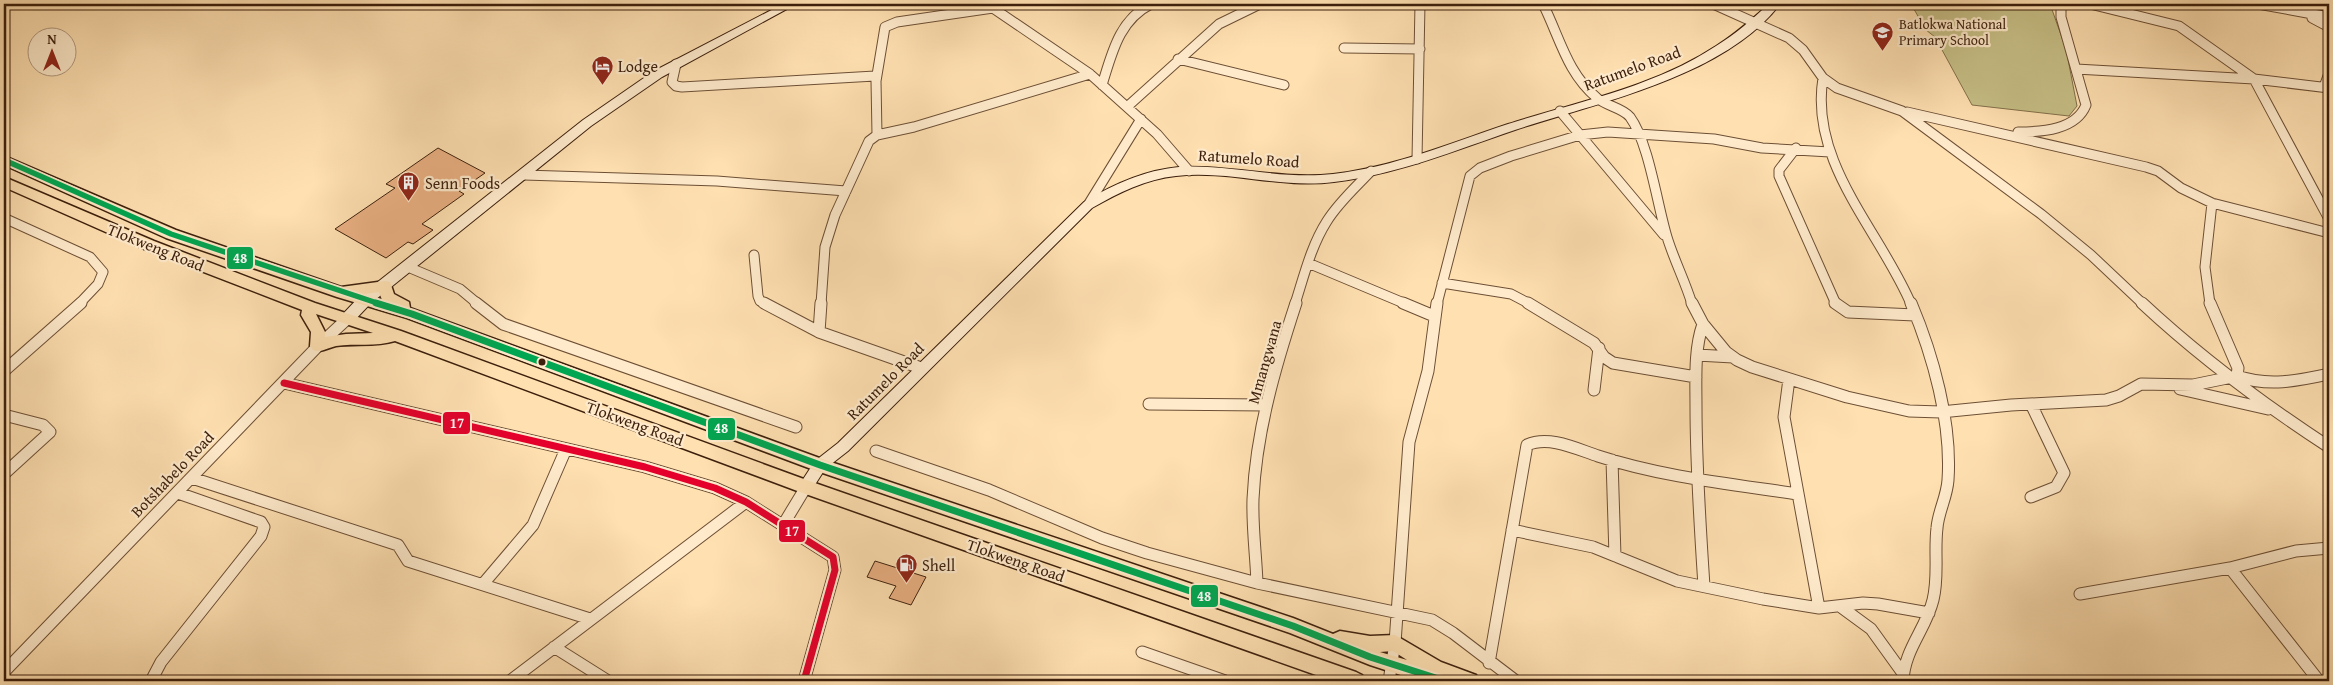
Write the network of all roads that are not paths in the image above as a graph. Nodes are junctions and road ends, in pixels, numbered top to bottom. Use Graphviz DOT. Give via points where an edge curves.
graph roads {
  1 [pos="791,4"];
  2 [pos="1151,4"];
  3 [pos="1260,4"];
  4 [pos="1420,4"];
  5 [pos="1543,4"];
  6 [pos="1713,4"];
  7 [pos="1775,4"];
  8 [pos="2061,4"];
  9 [pos="2090,4"];
  10 [pos="2258,4"];
  11 [pos="990,6"];
  12 [pos="2304,14"];
  13 [pos="2329,18"];
  14 [pos="1758,22"];
  15 [pos="2329,27"];
  16 [pos="1344,48"];
  17 [pos="1420,49"];
  18 [pos="1178,59"];
  19 [pos="676,64"];
  20 [pos="2076,69"];
  21 [pos="2329,73"];
  22 [pos="1090,74"];
  23 [pos="875,76"];
  24 [pos="1823,78"];
  25 [pos="2254,79"];
  26 [pos="1102,84"];
  27 [pos="1284,85"];
  28 [pos="2327,88"];
  29 [pos="1598,99"];
  30 [pos="1128,106"];
  31 [pos="1560,111"];
  32 [pos="1902,111"];
  33 [pos="1141,119"];
  34 [pos="1990,131"];
  35 [pos="1640,133"];
  36 [pos="877,135"];
  37 [pos="1580,135"];
  38 [pos="1796,148"];
  39 [pos="1830,152"];
  40 [pos="1417,159"];
  41 [pos="4,160"];
  42 [pos="1189,171"];
  43 [pos="1371,171"];
  44 [pos="524,175"];
  45 [pos="4,182"];
  46 [pos="846,190"];
  47 [pos="2212,203"];
  48 [pos="1088,205"];
  49 [pos="4,218"];
  50 [pos="2329,219"];
  51 [pos="2329,233"];
  52 [pos="1667,238"];
  53 [pos="754,255"];
  54 [pos="1308,263"];
  55 [pos="408,267"];
  56 [pos="1442,283"];
  57 [pos="324,286"];
  58 [pos="385,286"];
  59 [pos="365,300"];
  60 [pos="310,307"];
  61 [pos="412,314"];
  62 [pos="1916,315"];
  63 [pos="1434,316"];
  64 [pos="347,320"];
  65 [pos="1703,324"];
  66 [pos="819,332"];
  67 [pos="396,335"];
  68 [pos="318,346"];
  69 [pos="1599,348"];
  70 [pos="1697,355"];
  71 [pos="1733,357"];
  72 [pos="921,368"];
  73 [pos="4,371"];
  74 [pos="2329,374"];
  75 [pos="1696,377"];
  76 [pos="2234,377"];
  77 [pos="1789,379"];
  78 [pos="284,383"];
  79 [pos="2165,385"];
  80 [pos="1594,390"];
  81 [pos="1149,404"];
  82 [pos="2031,404"];
  83 [pos="1266,405"];
  84 [pos="2272,410"];
  85 [pos="1941,412"];
  86 [pos="4,415"];
  87 [pos="796,427"];
  88 [pos="2329,447"];
  89 [pos="566,449"];
  90 [pos="876,451"];
  91 [pos="1612,460"];
  92 [pos="820,466"];
  93 [pos="4,474"];
  94 [pos="192,478"];
  95 [pos="1696,478"];
  96 [pos="806,487"];
  97 [pos="178,493"];
  98 [pos="1798,494"];
  99 [pos="2031,496"];
  100 [pos="746,502"];
  101 [pos="783,524"];
  102 [pos="1512,530"];
  103 [pos="2329,548"];
  104 [pos="1615,556"];
  105 [pos="2230,568"];
  106 [pos="1257,583"];
  107 [pos="483,584"];
  108 [pos="1704,586"];
  109 [pos="2080,594"];
  110 [pos="1841,606"];
  111 [pos="1819,608"];
  112 [pos="1396,611"];
  113 [pos="1929,613"];
  114 [pos="590,619"];
  115 [pos="1293,626"];
  116 [pos="1395,642"];
  117 [pos="554,647"];
  118 [pos="1142,652"];
  119 [pos="1489,663"];
  120 [pos="4,672"];
  121 [pos="1390,673"];
  122 [pos="1902,677"];
  123 [pos="151,681"];
  124 [pos="510,681"];
  125 [pos="608,681"];
  126 [pos="804,681"];
  127 [pos="1224,681"];
  128 [pos="1356,681"];
  129 [pos="1445,681"];
  130 [pos="1470,681"];
  131 [pos="1516,681"];
  132 [pos="2319,681"];
  1 -- 19 [label="street, Botshabelo Road"];
  2 -- 26 [label="street" via="1140,8 1117,37"];
  3 -- 18 [label="street" via="1219,24"];
  4 -- 17 [label="street"];
  5 -- 29 [label="street" via="1565,58"];
  6 -- 14 [label="street"];
  7 -- 14 [label="street, Ratumelo Road"];
  8 -- 20 [label="street" via="2061,16"];
  9 -- 25 [label="street" via="2179,26"];
  10 -- 12 [label="street"];
  11 -- 22 [label="street"];
  11 -- 23 [label="street" via="888,25 878,52"];
  12 -- 13 [label="street"];
  12 -- 15 [label="street"];
  14 -- 24 [label="street" via="1790,38"];
  14 -- 29 [label="street, Ratumelo Road" via="1725,46 1674,73"];
  16 -- 17 [label="street"];
  17 -- 40 [label="street"];
  18 -- 27 [label="street"];
  18 -- 30 [label="street"];
  19 -- 23 [label="street" via="672,82 682,87"];
  19 -- 44 [label="street, Botshabelo Road" via="587,123"];
  20 -- 25 [label="street"];
  20 -- 34 [label="street" via="2086,110 2074,121 2035,132"];
  21 -- 28 [label="street"];
  22 -- 26 [label="street"];
  22 -- 36 [label="street" via="914,128"];
  23 -- 36 [label="street"];
  24 -- 32 [label="street" via="1837,88"];
  24 -- 39 [label="street" via="1820,100 1822,126"];
  25 -- 28 [label="street"];
  25 -- 50 [label="street"];
  26 -- 30 [label="street"];
  29 -- 31 [label="street, Ratumelo Road"];
  29 -- 35 [label="street" via="1628,115"];
  30 -- 33 [label="street"];
  31 -- 37 [label="street"];
  31 -- 40 [label="street, Ratumelo Road"];
  32 -- 34 [label="street"];
  32 -- 76 [label="street" via="2041,214 2091,255 2160,320"];
  33 -- 42 [label="street"];
  33 -- 48 [label="street"];
  34 -- 47 [label="street" via="2146,167"];
  35 -- 37 [label="street"];
  35 -- 38 [label="street" via="1727,140 1762,148"];
  35 -- 52 [label="street"];
  36 -- 46 [label="street" via="869,140"];
  37 -- 52 [label="street"];
  37 -- 56 [label="street" via="1511,156 1470,176"];
  38 -- 39 [label="street"];
  38 -- 62 [label="street" via="1779,176 1836,305 1848,312"];
  39 -- 62 [label="street" via="1896,271"];
  40 -- 43 [label="street, Ratumelo Road"];
  41 -- 57 [label="main road, Tlokweng Road" via="171,234"];
  42 -- 43 [label="street, Ratumelo Road" via="1278,178 1333,178"];
  42 -- 48 [label="street, Ratumelo Road" via="1140,180"];
  43 -- 54 [label="street, Mmangwana" via="1326,221"];
  44 -- 46 [label="street" via="717,181"];
  44 -- 55 [label="street, Botshabelo Road"];
  45 -- 60 [label="main road, Tlokweng Road" via="149,245"];
  46 -- 66 [label="street" via="825,247"];
  47 -- 51 [label="street"];
  47 -- 76 [label="street" via="2207,289 2238,368"];
  48 -- 72 [label="street, Ratumelo Road"];
  49 -- 73 [label="street" via="90,257 103,272 88,296"];
  52 -- 65 [label="street" via="1693,308"];
  53 -- 66 [label="street" via="760,301"];
  54 -- 63 [label="street"];
  54 -- 83 [label="street, Mmangwana"];
  55 -- 58 [label="street, Botshabelo Road"];
  55 -- 87 [label="street" via="460,289 503,324"];
  56 -- 63 [label="street"];
  56 -- 69 [label="street" via="1511,294"];
  57 -- 58 [label="main road" via="344,291"];
  57 -- 59 [label="main road, Tlokweng Road"];
  58 -- 59 [label="street, Botshabelo Road"];
  58 -- 61 [label="main road" via="391,302 405,307"];
  59 -- 61 [label="main road, Tlokweng Road"];
  59 -- 64 [label="street, Botshabelo Road"];
  60 -- 64 [label="main road, Tlokweng Road"];
  60 -- 68 [label="main road" via="308,315 318,332"];
  61 -- 92 [label="main road, Tlokweng Road"];
  62 -- 85 [label="street" via="1932,361"];
  63 -- 112 [label="street" via="1428,370 1409,442"];
  64 -- 67 [label="main road, Tlokweng Road"];
  64 -- 68 [label="street, Botshabelo Road"];
  65 -- 70 [label="street" via="1698,335"];
  65 -- 71 [label="street"];
  66 -- 72 [label="street"];
  67 -- 68 [label="main road" via="380,340 338,338"];
  67 -- 96 [label="main road, Tlokweng Road"];
  68 -- 78 [label="street, Botshabelo Road"];
  69 -- 75 [label="street" via="1613,363"];
  69 -- 80 [label="street"];
  70 -- 71 [label="street"];
  70 -- 75 [label="street"];
  71 -- 77 [label="street"];
  72 -- 92 [label="street, Ratumelo Road"];
  74 -- 76 [label="street" via="2285,383 2253,382"];
  75 -- 95 [label="street"];
  76 -- 79 [label="street" via="2193,385"];
  76 -- 84 [label="street"];
  77 -- 85 [label="street" via="1878,405 1909,411"];
  77 -- 98 [label="street" via="1784,416"];
  78 -- 89 [label="street"];
  78 -- 94 [label="street, Botshabelo Road"];
  79 -- 82 [label="street" via="2141,384 2106,400"];
  79 -- 84 [label="street"];
  81 -- 83 [label="street"];
  82 -- 85 [label="street"];
  82 -- 99 [label="street" via="2064,473 2060,485"];
  83 -- 106 [label="street, Mmangwana" via="1253,499"];
  84 -- 88 [label="street"];
  85 -- 113 [label="street" via="1949,455 1948,482 1937,526 1936,591"];
  86 -- 93 [label="street" via="43,425 50,432"];
  89 -- 100 [label="street" via="645,467 715,488"];
  89 -- 107 [label="street" via="534,525"];
  90 -- 106 [label="street" via="989,490 1111,541"];
  91 -- 95 [label="street"];
  91 -- 102 [label="street" via="1546,441 1531,442 1527,445"];
  91 -- 104 [label="street"];
  92 -- 96 [label="street, Ratumelo Road"];
  92 -- 115 [label="main road, Tlokweng Road"];
  94 -- 97 [label="street, Botshabelo Road"];
  94 -- 107 [label="street" via="398,545 408,561"];
  95 -- 98 [label="street"];
  95 -- 108 [label="street"];
  96 -- 101 [label="street"];
  96 -- 128 [label="main road, Tlokweng Road"];
  97 -- 120 [label="street, Botshabelo Road"];
  97 -- 123 [label="street" via="261,522 264,528 166,656"];
  98 -- 111 [label="street"];
  100 -- 101 [label="street"];
  100 -- 114 [label="street"];
  101 -- 126 [label="street" via="836,561 837,569"];
  102 -- 104 [label="street" via="1593,547"];
  102 -- 119 [label="street"];
  103 -- 105 [label="street" via="2296,551"];
  104 -- 108 [label="street" via="1652,572"];
  105 -- 109 [label="street"];
  105 -- 132 [label="street"];
  106 -- 112 [label="street"];
  107 -- 114 [label="street"];
  108 -- 111 [label="street"];
  110 -- 111 [label="street"];
  110 -- 113 [label="street" via="1878,604"];
  110 -- 122 [label="street" via="1872,629"];
  112 -- 116 [label="street"];
  112 -- 119 [label="street" via="1444,625"];
  113 -- 122 [label="street" via="1908,654"];
  114 -- 117 [label="street"];
  115 -- 116 [label="main road" via="1326,638 1370,644"];
  115 -- 121 [label="main road, Tlokweng Road"];
  116 -- 121 [label="street"];
  116 -- 130 [label="main road" via="1435,668"];
  117 -- 124 [label="street"];
  117 -- 125 [label="street"];
  118 -- 127 [label="street"];
  119 -- 131 [label="street"];
  121 -- 129 [label="main road, Tlokweng Road"];
}
